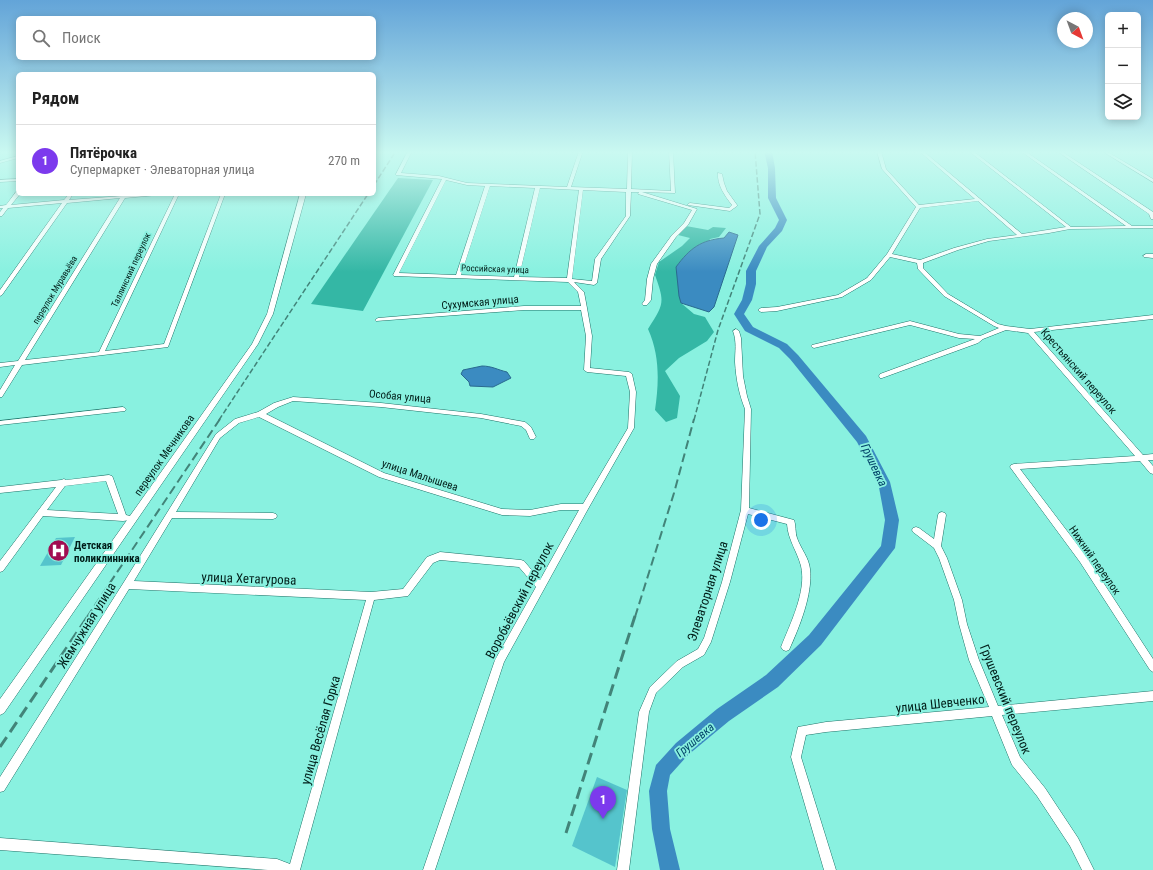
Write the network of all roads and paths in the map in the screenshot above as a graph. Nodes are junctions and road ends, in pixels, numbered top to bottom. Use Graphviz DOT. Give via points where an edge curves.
graph roads {
  1 [pos="438,192"];
  2 [pos="486,192"];
  3 [pos="537,192"];
  4 [pos="581,192"];
  5 [pos="628,192"];
  6 [pos="634,192"];
  7 [pos="662,192"];
  8 [pos="671,192"];
  9 [pos="725,192"];
  10 [pos="905,192"];
  11 [pos="968,192"];
  12 [pos="1024,192"];
  13 [pos="1081,192"];
  14 [pos="1120,192"];
  15 [pos="16,195"];
  16 [pos="69,196"];
  17 [pos="114,196"];
  18 [pos="123,196"];
  19 [pos="176,196"];
  20 [pos="222,196"];
  21 [pos="302,196"];
  22 [pos="978,200"];
  23 [pos="65,201"];
  24 [pos="668,201"];
  25 [pos="7,206"];
  26 [pos="918,206"];
  27 [pos="0,207"];
  28 [pos="0,215"];
  29 [pos="1153,218"];
  30 [pos="1131,227"];
  31 [pos="1153,227"];
  32 [pos="1070,228"];
  33 [pos="1021,236"];
  34 [pos="889,255"];
  35 [pos="1146,256"];
  36 [pos="1153,256"];
  37 [pos="920,262"];
  38 [pos="458,277"];
  39 [pos="516,279"];
  40 [pos="569,280"];
  41 [pos="0,294"];
  42 [pos="645,304"];
  43 [pos="584,308"];
  44 [pos="761,310"];
  45 [pos="1153,317"];
  46 [pos="378,320"];
  47 [pos="1005,328"];
  48 [pos="736,331"];
  49 [pos="1030,331"];
  50 [pos="981,338"];
  51 [pos="814,346"];
  52 [pos="102,353"];
  53 [pos="21,362"];
  54 [pos="0,365"];
  55 [pos="882,376"];
  56 [pos="0,395"];
  57 [pos="123,409"];
  58 [pos="260,414"];
  59 [pos="0,423"];
  60 [pos="532,437"];
  61 [pos="1153,457"];
  62 [pos="1141,458"];
  63 [pos="1153,471"];
  64 [pos="64,482"];
  65 [pos="0,490"];
  66 [pos="585,507"];
  67 [pos="745,510"];
  68 [pos="41,514"];
  69 [pos="170,515"];
  70 [pos="942,515"];
  71 [pos="273,516"];
  72 [pos="123,518"];
  73 [pos="133,519"];
  74 [pos="916,530"];
  75 [pos="937,546"];
  76 [pos="3,561"];
  77 [pos="0,568"];
  78 [pos="127,586"];
  79 [pos="540,586"];
  80 [pos="370,596"];
  81 [pos="786,647"];
  82 [pos="1153,667"];
  83 [pos="1153,696"];
  84 [pos="0,709"];
  85 [pos="996,711"];
  86 [pos="0,787"];
  87 [pos="0,844"];
  88 [pos="290,870"];
  89 [pos="294,870"];
  90 [pos="429,870"];
  91 [pos="623,870"];
  92 [pos="830,870"];
  93 [pos="1088,870"];
  1 -- 38 [label="street, Российская улица" via="396,275"];
  2 -- 38 [label="street"];
  3 -- 39 [label="street"];
  4 -- 40 [label="street"];
  5 -- 40 [label="street, Российская улица" via="628,216 598,259 594,283"];
  6 -- 24 [label="street"];
  7 -- 8 [label="street"];
  8 -- 24 [label="street"];
  9 -- 24 [label="street" via="735,205 730,210"];
  10 -- 26 [label="street"];
  11 -- 22 [label="street"];
  12 -- 32 [label="street"];
  13 -- 30 [label="street"];
  14 -- 29 [label="street" via="1151,213"];
  15 -- 25 [label="street"];
  16 -- 23 [label="street"];
  17 -- 23 [label="street"];
  18 -- 53 [label="street, переулок Муравьёва"];
  19 -- 52 [label="street, Таллинский переулок"];
  20 -- 52 [label="street" via="166,346"];
  21 -- 73 [label="street, переулок Мечникова" via="266,324 255,344"];
  22 -- 26 [label="street"];
  22 -- 33 [label="street"];
  23 -- 25 [label="street"];
  23 -- 41 [label="street"];
  24 -- 42 [label="street" via="695,209 654,264 648,300"];
  25 -- 27 [label="street"];
  25 -- 28 [label="street"];
  26 -- 34 [label="street"];
  30 -- 31 [label="street"];
  30 -- 32 [label="street"];
  32 -- 33 [label="street"];
  33 -- 37 [label="street" via="982,242"];
  34 -- 37 [label="street"];
  34 -- 44 [label="street" via="869,279 840,296"];
  35 -- 36 [label="street"];
  37 -- 47 [label="street, Крестьянский переулок" via="920,268 946,295"];
  38 -- 39 [label="street, Российская улица"];
  39 -- 40 [label="street, Российская улица"];
  40 -- 43 [label="street" via="581,292"];
  43 -- 46 [label="street, Сухумская улица" via="524,308"];
  43 -- 66 [label="street, Воробьёвский переулок" via="589,336 587,370 629,374 633,392 631,428"];
  45 -- 49 [label="street"];
  47 -- 49 [label="street, Крестьянский переулок"];
  47 -- 50 [label="street"];
  48 -- 67 [label="street, Элеваторная улица" via="740,340 739,376 742,395 748,409"];
  49 -- 62 [label="street, Крестьянский переулок"];
  50 -- 51 [label="street" via="959,336 910,323"];
  50 -- 55 [label="street"];
  52 -- 53 [label="street"];
  53 -- 54 [label="street"];
  53 -- 56 [label="street, переулок Муравьёва"];
  57 -- 59 [label="street"];
  58 -- 60 [label="street, Особая улица" via="294,399 381,405 481,416 523,424 529,429"];
  58 -- 66 [label="street, улица Малышева" via="382,475 502,512 530,513 561,507"];
  58 -- 69 [label="street, Жемчужная улица" via="237,421 218,436"];
  61 -- 62 [label="street"];
  62 -- 63 [label="street, Крестьянский переулок"];
  62 -- 82 [label="street, Нижний переулок" via="1014,467 1083,559"];
  64 -- 65 [label="street"];
  64 -- 68 [label="street"];
  64 -- 72 [label="street" via="109,478"];
  66 -- 79 [label="street, Воробьёвский переулок"];
  67 -- 81 [label="street" via="791,522 791,534 806,568 802,600"];
  67 -- 91 [label="street, Элеваторная улица" via="708,639 701,652 680,664 653,690 644,712"];
  68 -- 72 [label="street"];
  68 -- 76 [label="street"];
  69 -- 71 [label="street"];
  69 -- 78 [label="street, Жемчужная улица"];
  70 -- 75 [label="street"];
  72 -- 73 [label="street"];
  73 -- 84 [label="street, переулок Мечникова"];
  74 -- 75 [label="street, Грушевский переулок"];
  75 -- 85 [label="street, Грушевский переулок" via="952,581 974,660"];
  76 -- 77 [label="street"];
  78 -- 80 [label="street, улица Хетагурова"];
  78 -- 86 [label="street, Жемчужная улица"];
  79 -- 80 [label="street, улица Хетагурова" via="521,564 440,556 430,560 406,593"];
  79 -- 90 [label="street, Воробьёвский переулок" via="500,660"];
  80 -- 89 [label="street, улица Весёлая Горка"];
  83 -- 85 [label="street, улица Шевченко"];
  85 -- 92 [label="street, улица Шевченко" via="802,731 796,757"];
  85 -- 93 [label="street, Грушевский переулок" via="1016,761 1042,792 1074,842"];
  87 -- 88 [label="street" via="277,865"];
}
